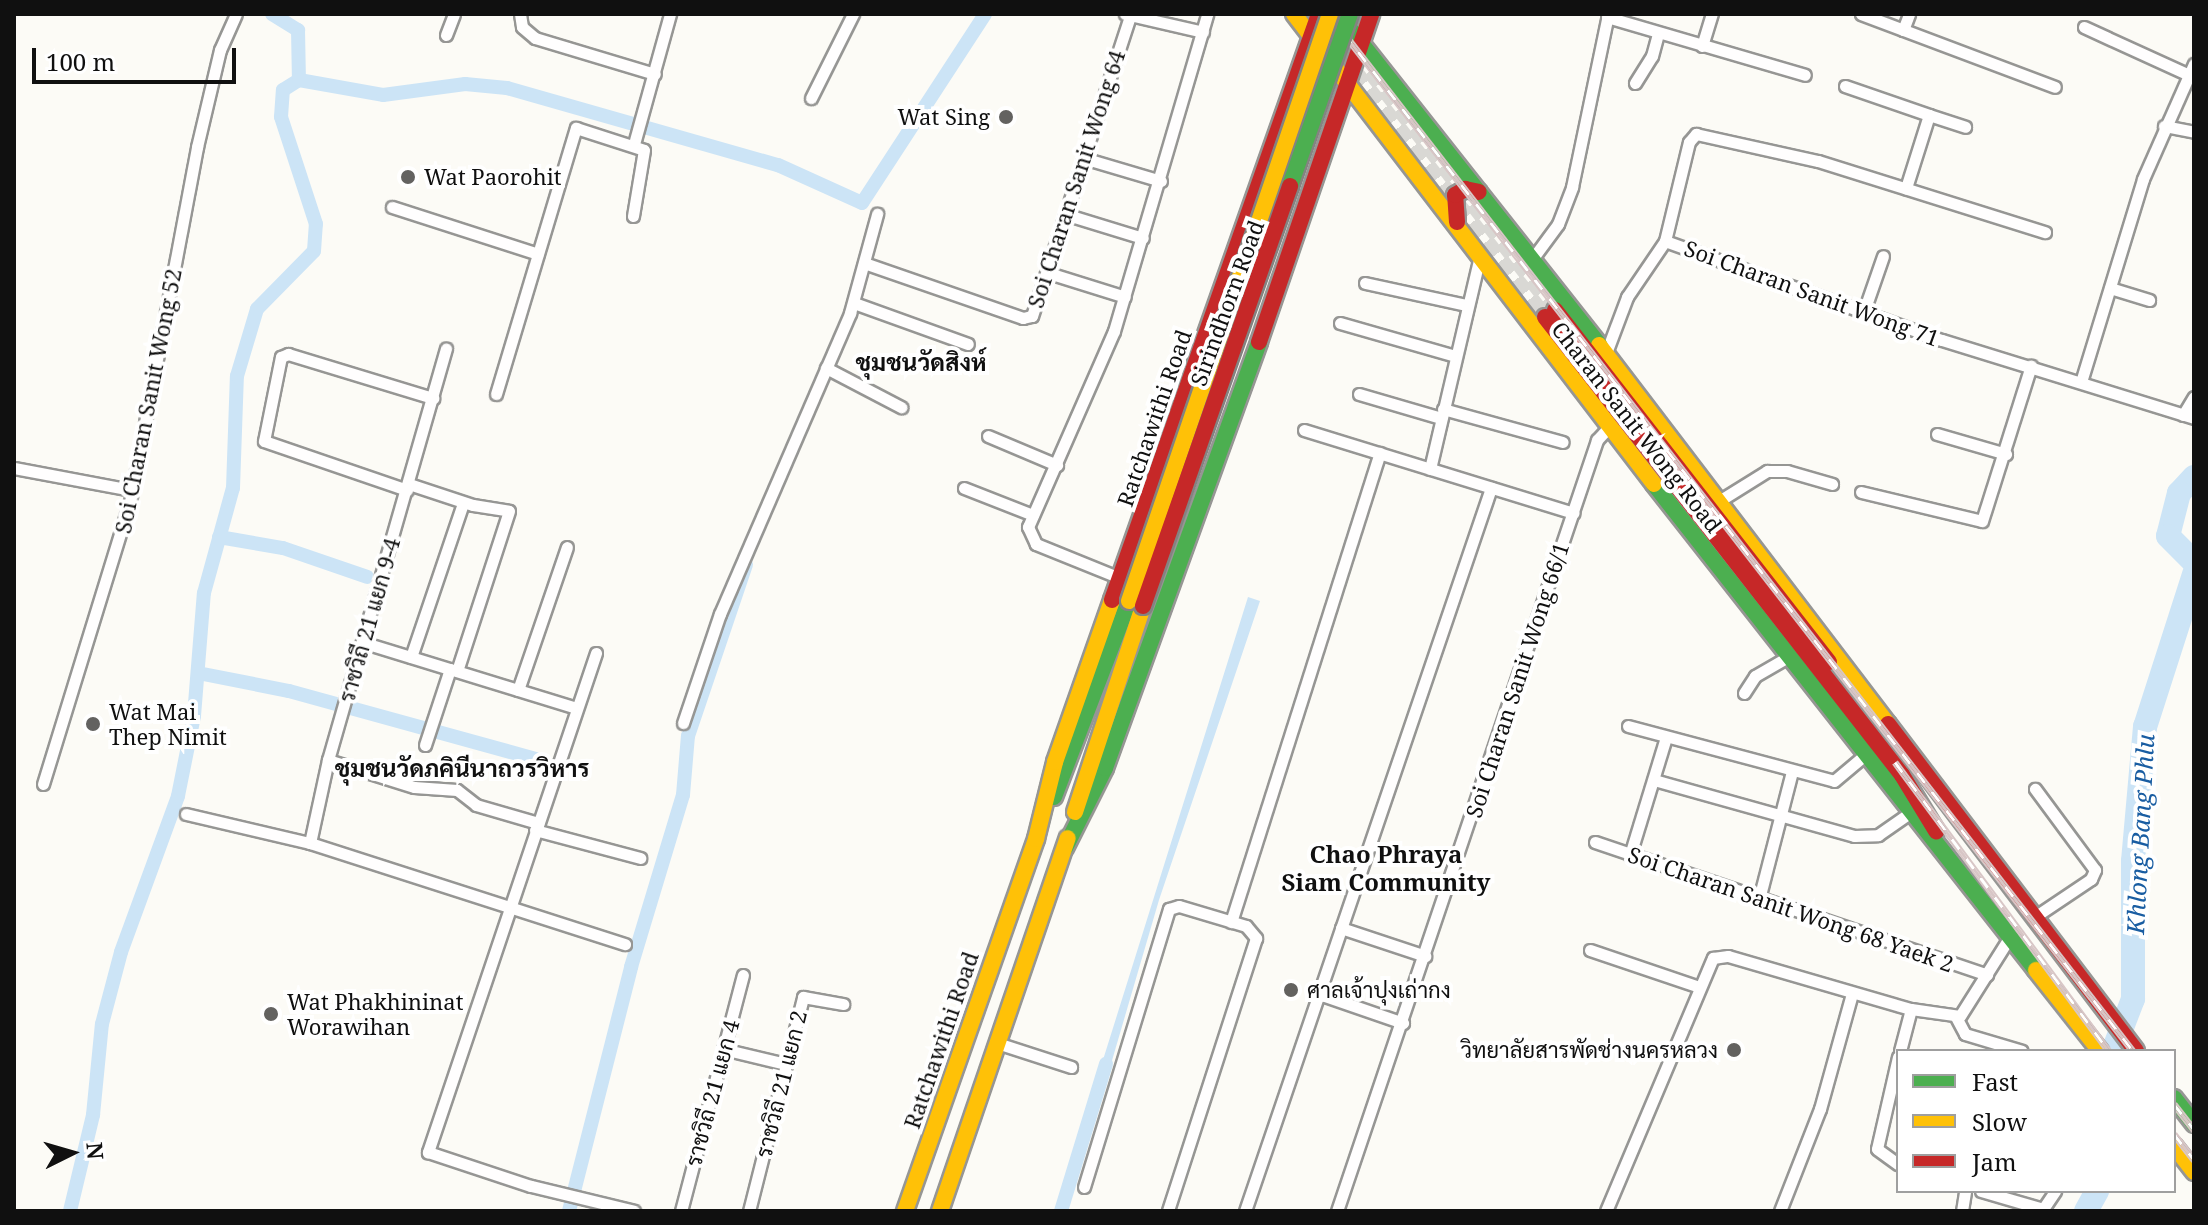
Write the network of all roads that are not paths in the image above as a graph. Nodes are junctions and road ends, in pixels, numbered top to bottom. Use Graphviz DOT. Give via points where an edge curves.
graph roads {
  1 [pos="236,14"];
  2 [pos="454,14"];
  3 [pos="520,14"];
  4 [pos="670,14"];
  5 [pos="853,14"];
  6 [pos="1207,14"];
  7 [pos="1294,14"];
  8 [pos="1319,14"];
  9 [pos="1330,14"];
  10 [pos="1338,14"];
  11 [pos="1350,14"];
  12 [pos="1371,14"];
  13 [pos="1712,14"];
  14 [pos="1861,14"];
  15 [pos="1909,14"];
  16 [pos="1127,15"];
  17 [pos="1607,16"];
  18 [pos="1882,18"];
  19 [pos="2084,27"];
  20 [pos="1903,30"];
  21 [pos="1203,32"];
  22 [pos="1658,33"];
  23 [pos="446,35"];
  24 [pos="1312,37"];
  25 [pos="1702,46"];
  26 [pos="1363,47"];
  27 [pos="2191,70"];
  28 [pos="655,74"];
  29 [pos="1805,75"];
  30 [pos="1635,83"];
  31 [pos="1350,86"];
  32 [pos="1845,86"];
  33 [pos="2055,87"];
  34 [pos="811,98"];
  35 [pos="1929,115"];
  36 [pos="2164,126"];
  37 [pos="1965,127"];
  38 [pos="2194,132"];
  39 [pos="636,139"];
  40 [pos="1090,160"];
  41 [pos="1161,181"];
  42 [pos="1906,188"];
  43 [pos="1479,192"];
  44 [pos="392,207"];
  45 [pos="877,214"];
  46 [pos="633,216"];
  47 [pos="1071,216"];
  48 [pos="1459,228"];
  49 [pos="2045,232"];
  50 [pos="1143,238"];
  51 [pos="1665,241"];
  52 [pos="538,254"];
  53 [pos="1480,256"];
  54 [pos="1883,256"];
  55 [pos="1533,258"];
  56 [pos="867,264"];
  57 [pos="1055,275"];
  58 [pos="1365,283"];
  59 [pos="2110,288"];
  60 [pos="1125,297"];
  61 [pos="2149,300"];
  62 [pos="854,303"];
  63 [pos="1466,305"];
  64 [pos="1864,311"];
  65 [pos="1340,323"];
  66 [pos="968,344"];
  67 [pos="446,349"];
  68 [pos="1606,353"];
  69 [pos="1455,356"];
  70 [pos="2031,366"];
  71 [pos="826,368"];
  72 [pos="2081,382"];
  73 [pos="496,394"];
  74 [pos="1359,394"];
  75 [pos="2194,397"];
  76 [pos="433,398"];
  77 [pos="901,407"];
  78 [pos="1442,413"];
  79 [pos="2189,417"];
  80 [pos="1610,426"];
  81 [pos="1304,430"];
  82 [pos="1937,434"];
  83 [pos="988,436"];
  84 [pos="1563,442"];
  85 [pos="1380,453"];
  86 [pos="2006,454"];
  87 [pos="1057,465"];
  88 [pos="14,468"];
  89 [pos="1430,469"];
  90 [pos="1832,484"];
  91 [pos="408,487"];
  92 [pos="964,488"];
  93 [pos="1491,488"];
  94 [pos="132,490"];
  95 [pos="1861,492"];
  96 [pos="1719,501"];
  97 [pos="463,503"];
  98 [pos="1573,513"];
  99 [pos="1033,515"];
  100 [pos="567,547"];
  101 [pos="1120,578"];
  102 [pos="1136,603"];
  103 [pos="362,642"];
  104 [pos="596,653"];
  105 [pos="411,657"];
  106 [pos="1788,657"];
  107 [pos="454,670"];
  108 [pos="518,690"];
  109 [pos="1744,693"];
  110 [pos="576,708"];
  111 [pos="683,723"];
  112 [pos="1628,726"];
  113 [pos="1666,737"];
  114 [pos="425,745"];
  115 [pos="1865,755"];
  116 [pos="328,760"];
  117 [pos="1792,771"];
  118 [pos="1654,780"];
  119 [pos="43,784"];
  120 [pos="2035,789"];
  121 [pos="1910,813"];
  122 [pos="186,814"];
  123 [pos="1778,817"];
  124 [pos="536,826"];
  125 [pos="1036,839"];
  126 [pos="1595,842"];
  127 [pos="1975,842"];
  128 [pos="310,843"];
  129 [pos="1065,848"];
  130 [pos="1630,855"];
  131 [pos="640,858"];
  132 [pos="1953,860"];
  133 [pos="1759,899"];
  134 [pos="510,906"];
  135 [pos="2033,918"];
  136 [pos="1231,922"];
  137 [pos="1341,928"];
  138 [pos="2011,935"];
  139 [pos="625,944"];
  140 [pos="1590,950"];
  141 [pos="1425,956"];
  142 [pos="743,975"];
  143 [pos="1987,975"];
  144 [pos="1699,987"];
  145 [pos="1319,994"];
  146 [pos="1852,994"];
  147 [pos="843,1004"];
  148 [pos="1911,1009"];
  149 [pos="1956,1017"];
  150 [pos="1403,1023"];
  151 [pos="997,1043"];
  152 [pos="2132,1046"];
  153 [pos="723,1049"];
  154 [pos="1900,1049"];
  155 [pos="2015,1049"];
  156 [pos="2098,1049"];
  157 [pos="786,1064"];
  158 [pos="1071,1067"];
  159 [pos="1896,1067"];
  160 [pos="2176,1101"];
  161 [pos="2194,1124"];
  162 [pos="2176,1149"];
  163 [pos="1896,1163"];
  164 [pos="2194,1172"];
  165 [pos="1084,1187"];
  166 [pos="1988,1193"];
  167 [pos="2054,1193"];
  168 [pos="604,1207"];
  169 [pos="634,1211"];
  170 [pos="681,1211"];
  171 [pos="749,1211"];
  172 [pos="905,1211"];
  173 [pos="940,1211"];
  174 [pos="1168,1211"];
  175 [pos="1245,1211"];
  176 [pos="1337,1211"];
  177 [pos="1606,1211"];
  178 [pos="1780,1211"];
  1 -- 94 [label="street, Soi Charan Sanit Wong 52" via="220,50 197,147"];
  2 -- 23 [label="street"];
  3 -- 28 [label="street" via="522,27 535,38"];
  4 -- 28 [label="street"];
  5 -- 34 [label="street"];
  6 -- 21 [label="street"];
  7 -- 24 [label="main road, Charan Sanit Wong Road"];
  8 -- 24 [label="main road, Ratchawithi Road"];
  9 -- 102 [label="main road, Sirindhorn Road, bridge"];
  10 -- 26 [label="main road, Charan Sanit Wong Road"];
  11 -- 102 [label="main road, Sirindhorn Road, bridge"];
  12 -- 26 [label="main road"];
  13 -- 25 [label="street"];
  14 -- 18 [label="street"];
  15 -- 20 [label="street"];
  16 -- 21 [label="street, Soi Charan Sanit Wong 64"];
  16 -- 56 [label="street, Soi Charan Sanit Wong 64" via="1032,316 1025,319"];
  17 -- 22 [label="street"];
  17 -- 55 [label="street" via="1568,199 1558,224"];
  18 -- 20 [label="street"];
  19 -- 27 [label="street"];
  20 -- 33 [label="street"];
  21 -- 41 [label="street"];
  22 -- 25 [label="street"];
  22 -- 30 [label="street" via="1652,56"];
  24 -- 31 [label="main road, Charan Sanit Wong Road"];
  24 -- 101 [label="main road, Ratchawithi Road"];
  25 -- 29 [label="street"];
  26 -- 31 [label="main road"];
  26 -- 43 [label="main road, Charan Sanit Wong Road"];
  27 -- 36 [label="street"];
  28 -- 39 [label="street"];
  31 -- 48 [label="main road, Charan Sanit Wong Road"];
  31 -- 129 [label="main road" via="1105,768"];
  32 -- 35 [label="street"];
  35 -- 37 [label="street"];
  35 -- 42 [label="street"];
  36 -- 38 [label="street"];
  36 -- 59 [label="street"];
  39 -- 46 [label="street" via="645,164"];
  39 -- 52 [label="street" via="575,130"];
  40 -- 41 [label="street"];
  41 -- 50 [label="street"];
  42 -- 49 [label="street"];
  42 -- 51 [label="street" via="1818,161 1696,134"];
  43 -- 48 [label="main road" via="1465,189 1455,195"];
  43 -- 55 [label="main road, Charan Sanit Wong Road"];
  44 -- 52 [label="street"];
  45 -- 56 [label="street"];
  47 -- 50 [label="street"];
  48 -- 53 [label="main road, Charan Sanit Wong Road"];
  50 -- 60 [label="street"];
  51 -- 64 [label="street, Soi Charan Sanit Wong 71"];
  51 -- 68 [label="street, Soi Charan Sanit Wong 71" via="1627,297"];
  52 -- 73 [label="street"];
  53 -- 63 [label="street"];
  53 -- 80 [label="main road, Charan Sanit Wong Road"];
  54 -- 64 [label="street"];
  55 -- 68 [label="main road, Charan Sanit Wong Road"];
  56 -- 62 [label="street"];
  57 -- 60 [label="street"];
  58 -- 63 [label="street"];
  59 -- 61 [label="street"];
  59 -- 72 [label="street"];
  60 -- 87 [label="street" via="1094,387"];
  62 -- 66 [label="street"];
  62 -- 71 [label="street"];
  63 -- 69 [label="street"];
  64 -- 70 [label="street, Soi Charan Sanit Wong 71"];
  65 -- 69 [label="street"];
  67 -- 76 [label="street, ราชวิถี 21 แยก 9-4"];
  68 -- 96 [label="main road, Charan Sanit Wong Road"];
  69 -- 78 [label="street"];
  70 -- 72 [label="street, Soi Charan Sanit Wong 71"];
  70 -- 86 [label="street"];
  71 -- 77 [label="street"];
  71 -- 111 [label="street" via="720,614"];
  72 -- 79 [label="street, Soi Charan Sanit Wong 71"];
  74 -- 78 [label="street"];
  75 -- 79 [label="street"];
  76 -- 91 [label="street, ราชวิถี 21 แยก 9-4"];
  76 -- 91 [label="street" via="288,354 281,357 264,441"];
  78 -- 84 [label="street"];
  78 -- 89 [label="street"];
  80 -- 98 [label="street, Soi Charan Sanit Wong 66/1" via="1597,440"];
  80 -- 106 [label="main road, Charan Sanit Wong Road"];
  81 -- 85 [label="street"];
  82 -- 86 [label="street"];
  83 -- 87 [label="street"];
  85 -- 89 [label="street"];
  85 -- 136 [label="street"];
  86 -- 95 [label="street" via="1982,521"];
  87 -- 99 [label="street"];
  88 -- 94 [label="street"];
  89 -- 93 [label="street"];
  90 -- 96 [label="street" via="1767,471"];
  91 -- 97 [label="street"];
  91 -- 103 [label="street, ราชวิถี 21 แยก 9-4"];
  92 -- 99 [label="street"];
  93 -- 98 [label="street"];
  93 -- 137 [label="street"];
  94 -- 119 [label="street, Soi Charan Sanit Wong 52"];
  96 -- 127 [label="main road, Charan Sanit Wong Road"];
  97 -- 105 [label="street"];
  97 -- 107 [label="street" via="509,511"];
  98 -- 141 [label="street, Soi Charan Sanit Wong 66/1"];
  99 -- 101 [label="street" via="1028,527 1031,541"];
  100 -- 108 [label="street"];
  101 -- 125 [label="main road, Ratchawithi Road" via="1055,762"];
  102 -- 125 [label="main road, Ratchawithi Road"];
  102 -- 129 [label="main road"];
  103 -- 105 [label="street"];
  103 -- 116 [label="street, ราชวิถี 21 แยก 9-4"];
  104 -- 110 [label="street"];
  105 -- 107 [label="street"];
  106 -- 109 [label="street" via="1755,676"];
  106 -- 115 [label="main road, Charan Sanit Wong Road"];
  107 -- 108 [label="street"];
  107 -- 114 [label="street"];
  108 -- 110 [label="street"];
  110 -- 124 [label="street"];
  112 -- 113 [label="street"];
  113 -- 117 [label="street"];
  113 -- 118 [label="street"];
  115 -- 117 [label="street" via="1834,781"];
  115 -- 121 [label="main road, Charan Sanit Wong Road"];
  116 -- 124 [label="street" via="414,787 457,790 476,805"];
  116 -- 128 [label="street, ราชวิถี 21 แยก 9-4"];
  117 -- 123 [label="street"];
  118 -- 123 [label="street"];
  118 -- 130 [label="street"];
  120 -- 135 [label="street" via="2095,870 2091,879"];
  121 -- 123 [label="street" via="1868,838"];
  121 -- 132 [label="main road, Charan Sanit Wong Road"];
  122 -- 128 [label="street"];
  123 -- 133 [label="street"];
  124 -- 131 [label="street"];
  124 -- 134 [label="street"];
  125 -- 172 [label="main road, Ratchawithi Road"];
  126 -- 130 [label="street, Soi Charan Sanit Wong 68 Yaek 2"];
  127 -- 132 [label="main road, Charan Sanit Wong Road" via="1550,314 1902,775"];
  127 -- 135 [label="main road, Charan Sanit Wong Road"];
  128 -- 134 [label="street"];
  129 -- 151 [label="main road"];
  130 -- 133 [label="street, Soi Charan Sanit Wong 68 Yaek 2"];
  132 -- 138 [label="main road, Charan Sanit Wong Road"];
  133 -- 143 [label="street, Soi Charan Sanit Wong 68 Yaek 2"];
  134 -- 139 [label="street"];
  134 -- 168 [label="street" via="428,1152"];
  135 -- 152 [label="main road, Charan Sanit Wong Road"];
  136 -- 165 [label="street" via="1175,905 1169,909"];
  136 -- 174 [label="street" via="1246,926 1256,938"];
  137 -- 141 [label="street"];
  137 -- 145 [label="street"];
  138 -- 143 [label="street"];
  138 -- 156 [label="main road, Charan Sanit Wong Road"];
  140 -- 144 [label="street"];
  141 -- 150 [label="street, Soi Charan Sanit Wong 66/1"];
  142 -- 153 [label="street, ราชวิถี 21 แยก 4"];
  143 -- 149 [label="street" via="1968,1009"];
  144 -- 146 [label="street" via="1713,958 1728,956"];
  144 -- 177 [label="street"];
  145 -- 150 [label="street"];
  145 -- 175 [label="street"];
  146 -- 148 [label="street"];
  146 -- 178 [label="street" via="1815,1124"];
  147 -- 157 [label="street, ราชวิถี 21 แยก 2" via="803,997"];
  148 -- 149 [label="street"];
  148 -- 154 [label="street"];
  149 -- 155 [label="street" via="1965,1034"];
  150 -- 176 [label="street, Soi Charan Sanit Wong 66/1"];
  151 -- 158 [label="street"];
  151 -- 173 [label="main road"];
  153 -- 157 [label="street"];
  153 -- 170 [label="street, ราชวิถี 21 แยก 4"];
  157 -- 171 [label="street, ราชวิถี 21 แยก 2"];
  159 -- 163 [label="street" via="1877,1149"];
  160 -- 161 [label="main road"];
  162 -- 164 [label="main road"];
  166 -- 167 [label="street" via="2043,1209"];
  168 -- 169 [label="street"];
}
